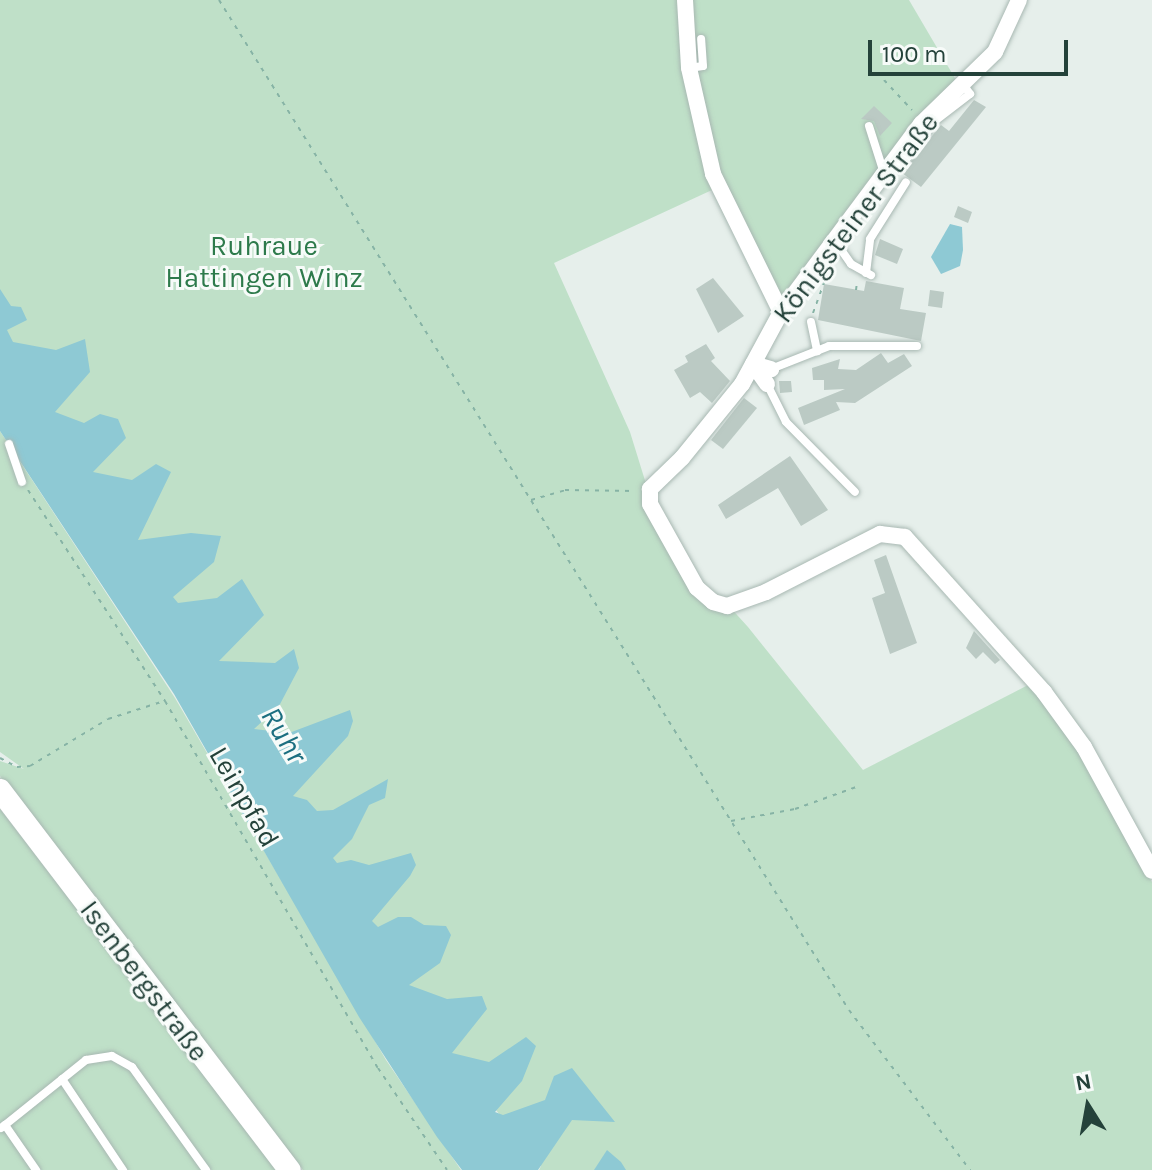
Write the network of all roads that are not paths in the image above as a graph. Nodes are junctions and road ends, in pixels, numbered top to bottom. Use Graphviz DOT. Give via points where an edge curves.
graph roads {
  1 [pos="685,0"];
  2 [pos="1019,0"];
  3 [pos="701,39"];
  4 [pos="689,68"];
  5 [pos="963,84"];
  6 [pos="956,105"];
  7 [pos="943,124"];
  8 [pos="869,126"];
  9 [pos="901,166"];
  10 [pos="884,174"];
  11 [pos="906,182"];
  12 [pos="834,240"];
  13 [pos="781,312"];
  14 [pos="811,322"];
  15 [pos="917,346"];
  16 [pos="817,351"];
  17 [pos="753,364"];
  18 [pos="769,377"];
  19 [pos="9,444"];
  20 [pos="22,482"];
  21 [pos="855,492"];
  22 [pos="0,790"];
  23 [pos="1152,871"];
  24 [pos="62,1079"];
  25 [pos="2,1127"];
  26 [pos="36,1170"];
  27 [pos="123,1170"];
  28 [pos="206,1170"];
  29 [pos="290,1170"];
  1 -- 4 [label="street"];
  2 -- 5 [label="street, Königsteiner Straße" via="995,52"];
  3 -- 4 [label="lane" via="703,66"];
  4 -- 13 [label="street" via="713,174"];
  5 -- 6 [label="lane" via="970,94"];
  5 -- 10 [label="street, Königsteiner Straße" via="921,124"];
  6 -- 7 [label="lane"];
  6 -- 9 [label="lane" via="936,120"];
  8 -- 10 [label="lane"];
  10 -- 12 [label="street, Königsteiner Straße"];
  11 -- 12 [label="lane" via="870,239 868,274"];
  12 -- 13 [label="street, Königsteiner Straße"];
  13 -- 17 [label="street, Königsteiner Straße"];
  14 -- 16 [label="lane"];
  15 -- 16 [label="lane" via="829,346"];
  16 -- 18 [label="lane"];
  17 -- 18 [label="street"];
  17 -- 23 [label="street, Königsteiner Straße" via="682,458 650,489 654,514 697,588 720,605 743,603 873,537 905,537 1044,692 1084,747"];
  18 -- 21 [label="lane" via="786,422"];
  19 -- 20 [label="lane"];
  22 -- 29 [label="main road, Isenbergstraße"];
  24 -- 25 [label="lane"];
  24 -- 27 [label="lane"];
  24 -- 28 [label="lane" via="86,1060 112,1056 132,1067"];
  25 -- 26 [label="lane"];
}
